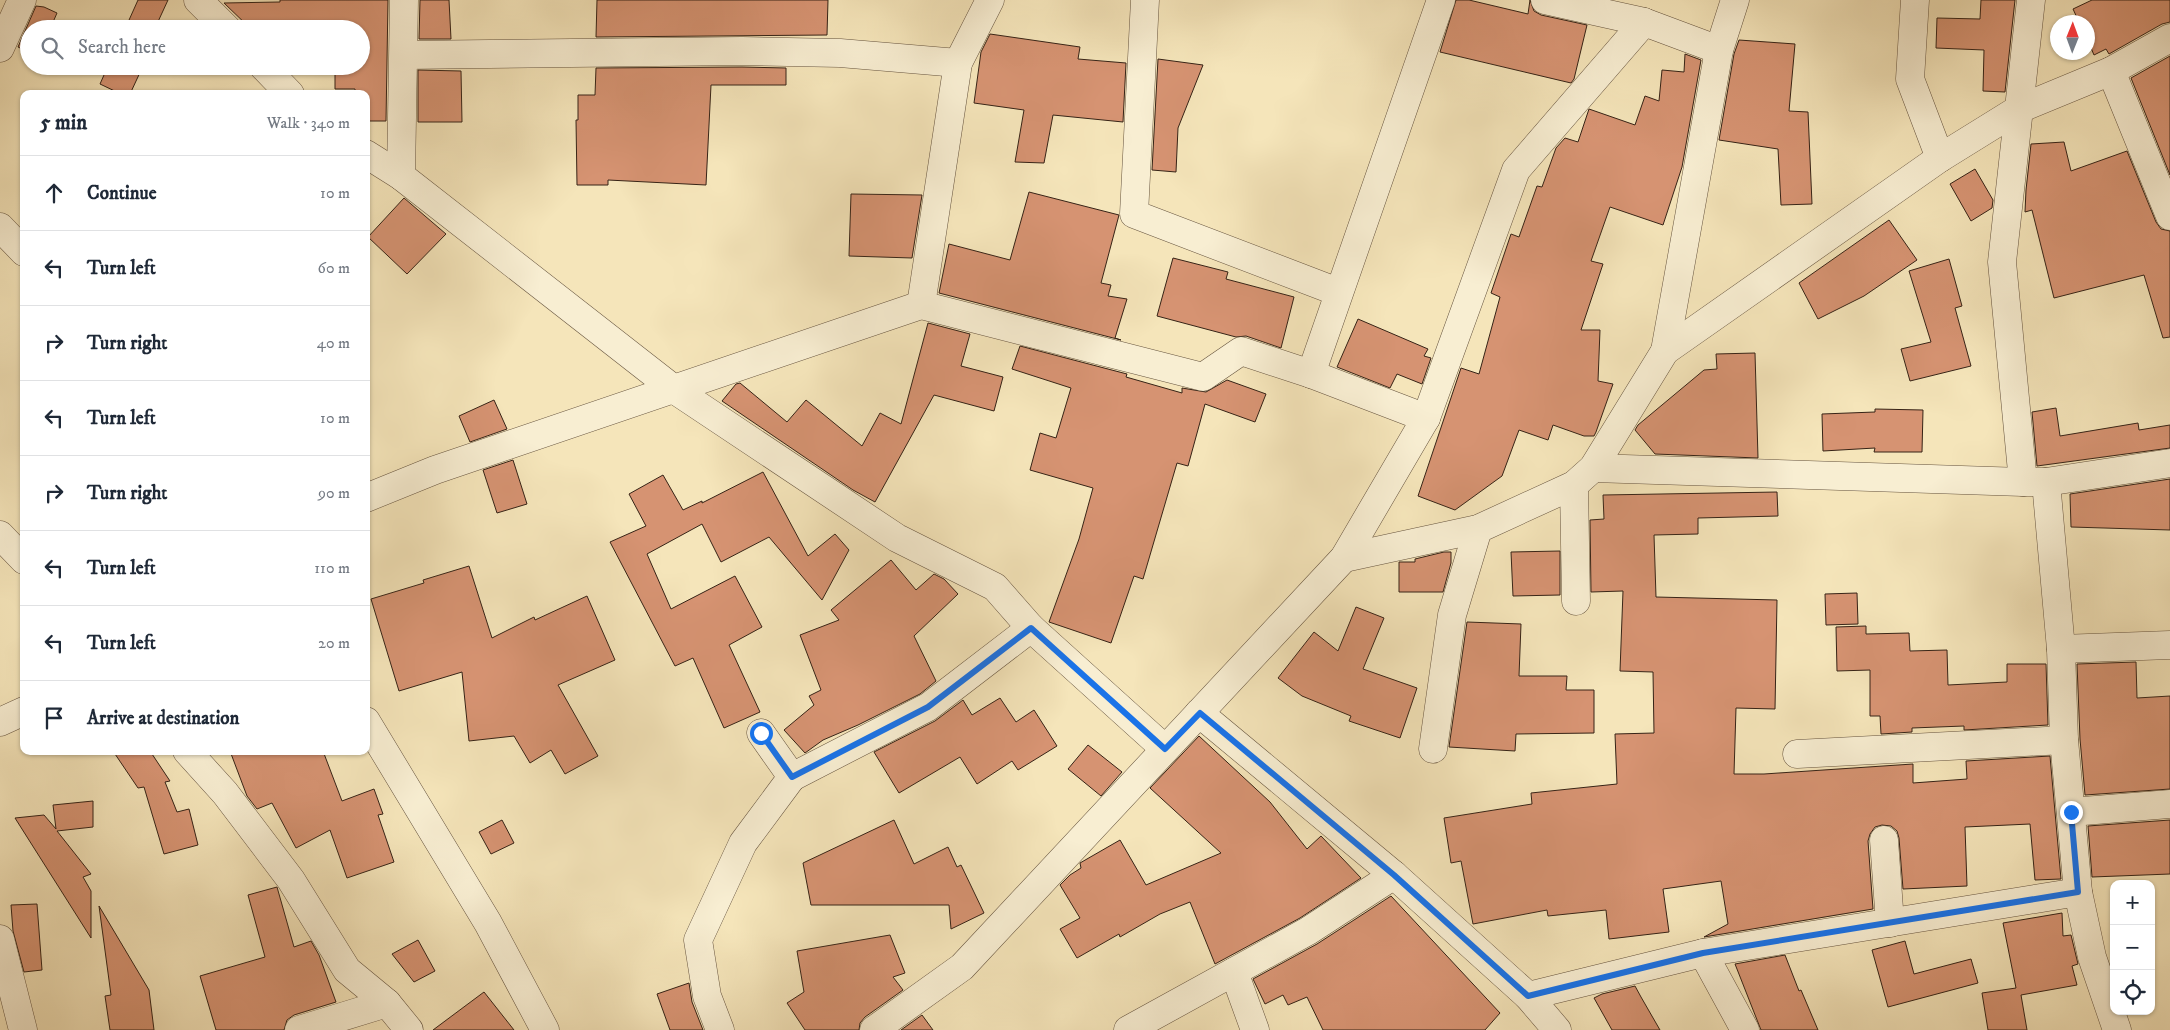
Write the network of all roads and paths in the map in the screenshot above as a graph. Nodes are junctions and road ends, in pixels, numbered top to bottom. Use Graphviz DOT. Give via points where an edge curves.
graph roads {
  1 [pos="22,0"];
  2 [pos="198,0"];
  3 [pos="404,0"];
  4 [pos="990,0"];
  5 [pos="1145,0"];
  6 [pos="1441,0"];
  7 [pos="1545,0"];
  8 [pos="1735,0"];
  9 [pos="1915,0"];
  10 [pos="2031,0"];
  11 [pos="218,20"];
  12 [pos="1644,22"];
  13 [pos="2170,38"];
  14 [pos="0,48"];
  15 [pos="1719,50"];
  16 [pos="404,55"];
  17 [pos="958,63"];
  18 [pos="2111,71"];
  19 [pos="272,75"];
  20 [pos="286,90"];
  21 [pos="2018,109"];
  22 [pos="370,157"];
  23 [pos="1940,158"];
  24 [pos="401,176"];
  25 [pos="2170,216"];
  26 [pos="1338,292"];
  27 [pos="921,305"];
  28 [pos="1665,351"];
  29 [pos="1311,374"];
  30 [pos="676,390"];
  31 [pos="1426,418"];
  32 [pos="2170,463"];
  33 [pos="1583,476"];
  34 [pos="2034,482"];
  35 [pos="370,496"];
  36 [pos="1478,530"];
  37 [pos="0,535"];
  38 [pos="20,556"];
  39 [pos="1344,558"];
  40 [pos="1576,600"];
  41 [pos="1031,628"];
  42 [pos="2170,645"];
  43 [pos="2061,650"];
  44 [pos="20,712"];
  45 [pos="1200,713"];
  46 [pos="0,722"];
  47 [pos="370,728"];
  48 [pos="761,733"];
  49 [pos="2064,740"];
  50 [pos="1165,749"];
  51 [pos="1433,749"];
  52 [pos="1797,754"];
  53 [pos="191,755"];
  54 [pos="792,777"];
  55 [pos="2170,804"];
  56 [pos="2071,812"];
  57 [pos="1884,840"];
  58 [pos="1394,875"];
  59 [pos="2078,892"];
  60 [pos="1890,923"];
  61 [pos="0,938"];
  62 [pos="1703,953"];
  63 [pos="1234,972"];
  64 [pos="1528,996"];
  65 [pos="387,1003"];
  66 [pos="1136,1028"];
  67 [pos="23,1030"];
  68 [pos="298,1030"];
  69 [pos="410,1030"];
  70 [pos="545,1030"];
  71 [pos="720,1030"];
  72 [pos="874,1030"];
  73 [pos="1255,1030"];
  74 [pos="1557,1030"];
  75 [pos="1745,1030"];
  76 [pos="2116,1030"];
  1 -- 14 [label="street"];
  2 -- 11 [label="street"];
  3 -- 16 [label="street"];
  4 -- 17 [label="street"];
  5 -- 26 [label="street" via="1134,214"];
  6 -- 26 [label="street"];
  7 -- 12 [label="street"];
  8 -- 15 [label="street"];
  9 -- 23 [label="street" via="1910,80"];
  10 -- 21 [label="street"];
  12 -- 15 [label="street"];
  12 -- 31 [label="street" via="1516,170"];
  13 -- 18 [label="street"];
  15 -- 28 [label="street"];
  16 -- 17 [label="street" via="742,51 840,53"];
  16 -- 24 [label="street"];
  17 -- 27 [label="street"];
  18 -- 21 [label="street"];
  18 -- 25 [label="street"];
  19 -- 20 [label="street"];
  21 -- 23 [label="street"];
  21 -- 34 [label="street" via="2002,262"];
  22 -- 24 [label="street"];
  23 -- 28 [label="street"];
  24 -- 30 [label="street"];
  26 -- 29 [label="street"];
  27 -- 29 [label="street" via="1203,377 1240,351"];
  27 -- 30 [label="street"];
  28 -- 33 [label="street"];
  29 -- 31 [label="street"];
  30 -- 35 [label="street" via="435,470"];
  30 -- 41 [label="street" via="897,538 995,586"];
  31 -- 39 [label="street"];
  32 -- 34 [label="street"];
  33 -- 34 [label="street"];
  33 -- 36 [label="street"];
  33 -- 40 [label="street"];
  34 -- 43 [label="street"];
  36 -- 39 [label="street"];
  36 -- 51 [label="street" via="1452,615"];
  37 -- 38 [label="street"];
  39 -- 45 [label="street"];
  41 -- 50 [label="street"];
  41 -- 54 [label="street" via="928,707"];
  42 -- 43 [label="street"];
  43 -- 49 [label="street"];
  44 -- 46 [label="street"];
  45 -- 50 [label="street"];
  45 -- 58 [label="street"];
  47 -- 70 [label="street" via="488,923"];
  48 -- 54 [label="street"];
  49 -- 52 [label="street"];
  49 -- 56 [label="street"];
  50 -- 72 [label="street" via="962,968"];
  53 -- 65 [label="street" via="225,793 291,880 347,970"];
  54 -- 71 [label="street" via="743,843 698,940 707,996"];
  55 -- 56 [label="street"];
  56 -- 59 [label="street"];
  57 -- 60 [label="street"];
  58 -- 63 [label="street" via="1308,931"];
  58 -- 64 [label="street"];
  59 -- 60 [label="street"];
  59 -- 76 [label="street" via="2092,957"];
  60 -- 62 [label="street"];
  61 -- 67 [label="street"];
  62 -- 64 [label="street"];
  62 -- 75 [label="street"];
  63 -- 66 [label="street"];
  63 -- 73 [label="street"];
  64 -- 74 [label="street"];
  65 -- 68 [label="street"];
  65 -- 69 [label="street"];
}
